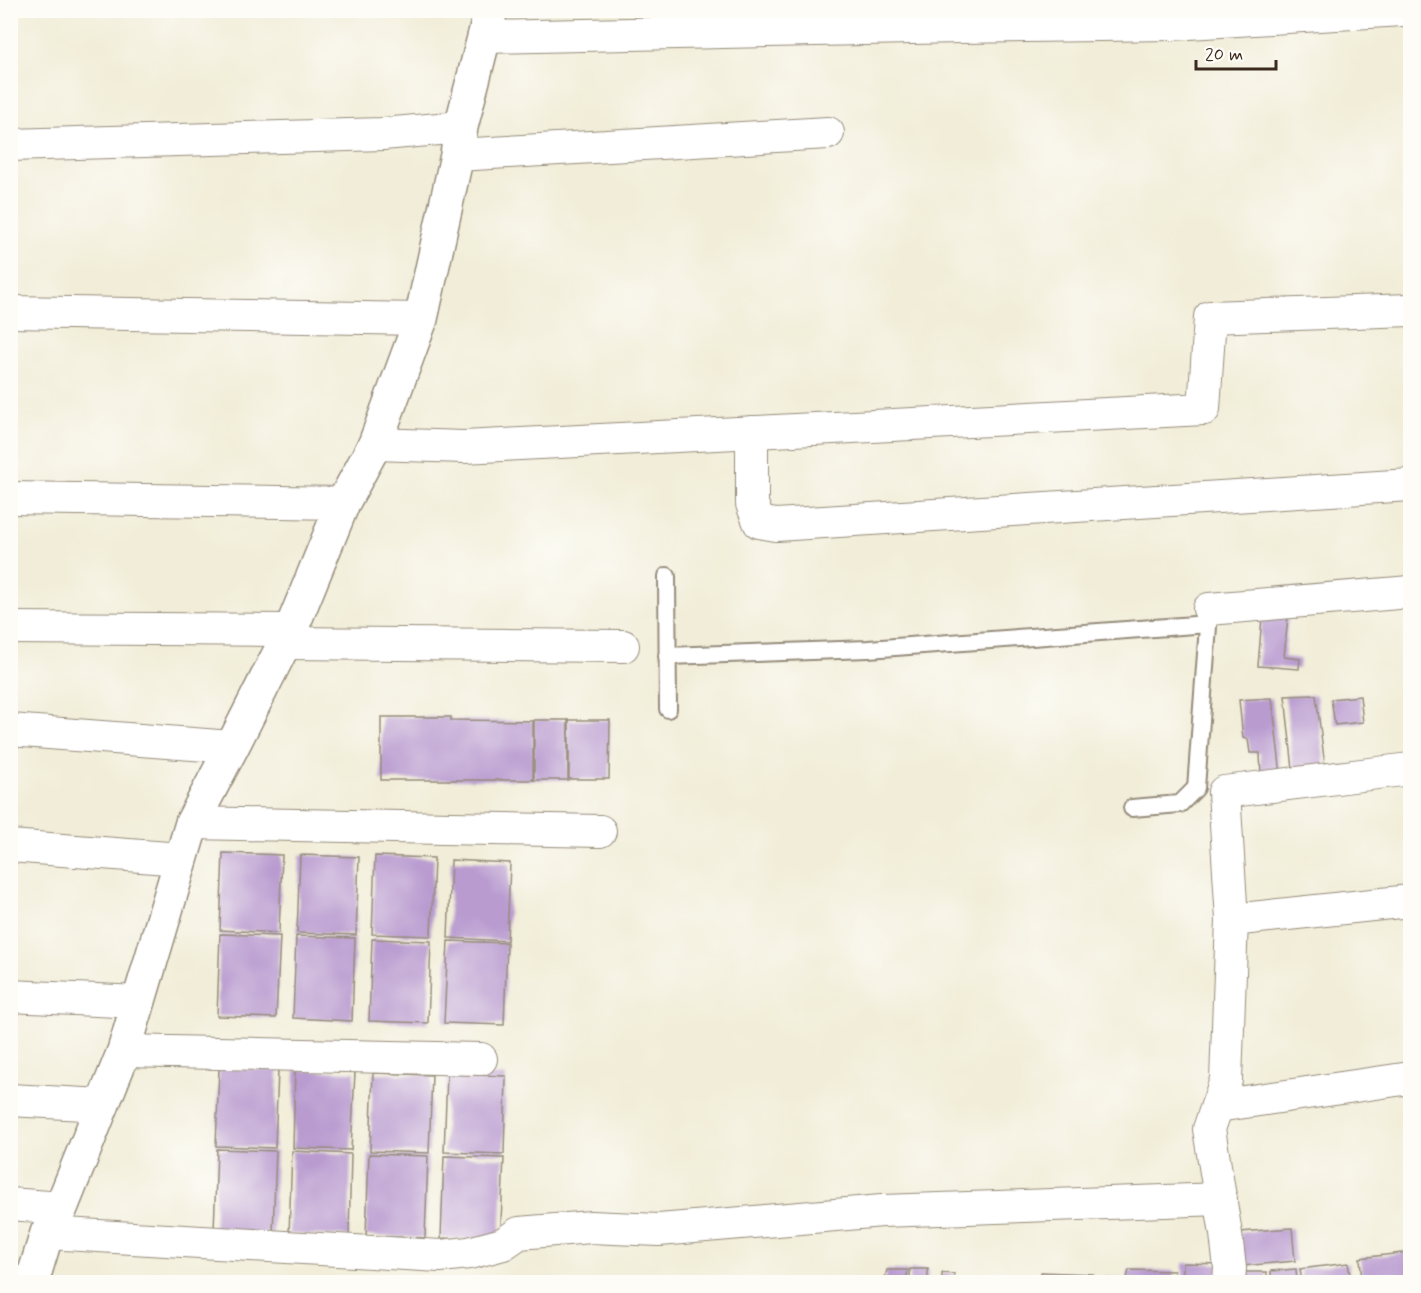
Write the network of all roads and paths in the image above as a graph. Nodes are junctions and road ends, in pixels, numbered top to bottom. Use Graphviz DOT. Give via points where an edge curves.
graph roads {
  1 [pos="1402,10"];
  2 [pos="488,24"];
  3 [pos="828,133"];
  4 [pos="459,141"];
  5 [pos="10,145"];
  6 [pos="1410,310"];
  7 [pos="10,312"];
  8 [pos="421,319"];
  9 [pos="752,432"];
  10 [pos="375,444"];
  11 [pos="1410,485"];
  12 [pos="10,498"];
  13 [pos="343,503"];
  14 [pos="667,576"];
  15 [pos="1410,592"];
  16 [pos="1209,617"];
  17 [pos="10,628"];
  18 [pos="288,636"];
  19 [pos="623,646"];
  20 [pos="667,656"];
  21 [pos="668,709"];
  22 [pos="10,730"];
  23 [pos="232,747"];
  24 [pos="1410,769"];
  25 [pos="1132,808"];
  26 [pos="192,823"];
  27 [pos="600,831"];
  28 [pos="10,846"];
  29 [pos="181,859"];
  30 [pos="1410,901"];
  31 [pos="1232,920"];
  32 [pos="10,996"];
  33 [pos="139,1002"];
  34 [pos="124,1051"];
  35 [pos="481,1059"];
  36 [pos="1410,1078"];
  37 [pos="10,1101"];
  38 [pos="103,1105"];
  39 [pos="1217,1106"];
  40 [pos="1221,1199"];
  41 [pos="10,1204"];
  42 [pos="54,1220"];
  43 [pos="32,1282"];
  44 [pos="1229,1282"];
  1 -- 2 [label="street" via="1172,24"];
  2 -- 4 [label="street"];
  3 -- 4 [label="street"];
  4 -- 5 [label="street" via="383,134"];
  4 -- 8 [label="street"];
  6 -- 9 [label="street" via="1210,317 1204,409"];
  7 -- 8 [label="street"];
  8 -- 10 [label="street"];
  9 -- 10 [label="street" via="464,447"];
  9 -- 11 [label="street" via="752,504 759,522 776,525"];
  10 -- 13 [label="street"];
  12 -- 13 [label="street"];
  13 -- 18 [label="street"];
  14 -- 20 [label="lane"];
  15 -- 16 [label="street"];
  16 -- 20 [label="lane" via="868,649"];
  16 -- 25 [label="lane" via="1196,788 1180,804"];
  17 -- 18 [label="street"];
  18 -- 19 [label="street"];
  18 -- 23 [label="street"];
  20 -- 21 [label="lane"];
  22 -- 23 [label="street"];
  23 -- 26 [label="street"];
  24 -- 31 [label="street" via="1224,792"];
  26 -- 27 [label="street"];
  26 -- 29 [label="street"];
  28 -- 29 [label="street"];
  29 -- 33 [label="street"];
  30 -- 31 [label="street"];
  31 -- 39 [label="street" via="1226,1080"];
  32 -- 33 [label="street"];
  33 -- 34 [label="street"];
  34 -- 35 [label="street"];
  34 -- 38 [label="street"];
  36 -- 39 [label="street"];
  37 -- 38 [label="street"];
  38 -- 42 [label="street"];
  39 -- 40 [label="street" via="1209,1129"];
  40 -- 42 [label="street" via="882,1211 659,1230 591,1227 519,1233 503,1245 440,1256"];
  40 -- 44 [label="street"];
  41 -- 42 [label="street"];
  42 -- 43 [label="street"];
}
